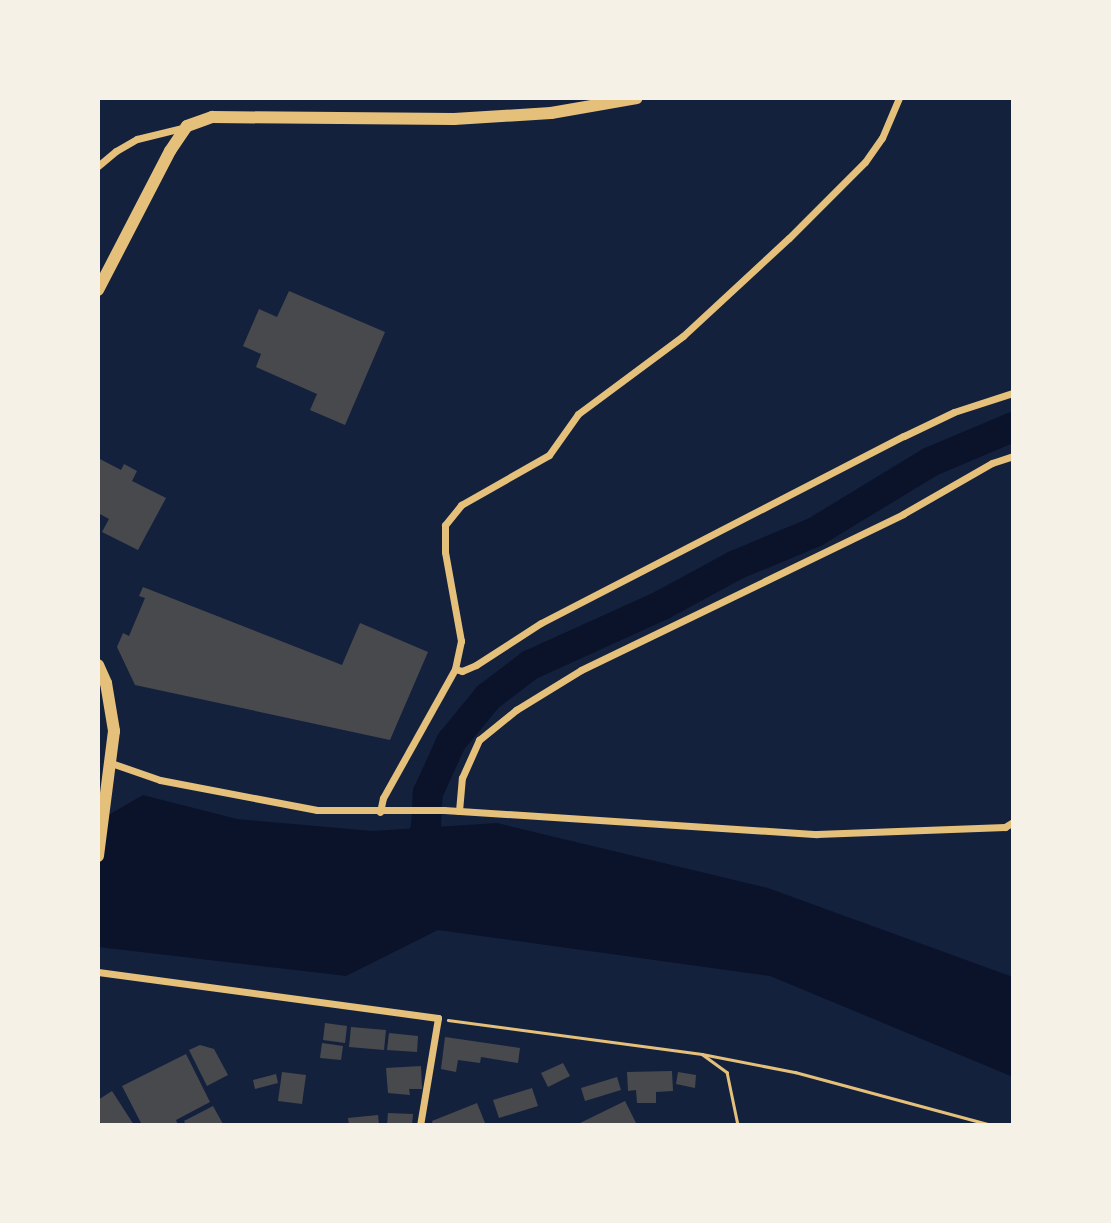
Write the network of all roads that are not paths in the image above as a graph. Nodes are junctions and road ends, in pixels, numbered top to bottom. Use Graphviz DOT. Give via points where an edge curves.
graph roads {
  1 [pos="637,98"];
  2 [pos="899,98"];
  3 [pos="187,126"];
  4 [pos="98,166"];
  5 [pos="98,290"];
  6 [pos="1013,393"];
  7 [pos="1013,456"];
  8 [pos="98,664"];
  9 [pos="455,669"];
  10 [pos="111,762"];
  11 [pos="459,811"];
  12 [pos="380,812"];
  13 [pos="1013,822"];
  14 [pos="98,856"];
  15 [pos="98,972"];
  16 [pos="421,1125"];
  1 -- 3 [label="main road" via="551,113 454,119 242,115 212,117"];
  2 -- 9 [label="street" via="882,138 865,162 789,238 682,336 578,414 549,455 461,505 445,525 444,552 461,641"];
  3 -- 4 [label="street" via="137,139"];
  3 -- 5 [label="main road"];
  6 -- 9 [label="street" via="954,412 892,442 541,623 476,665"];
  7 -- 11 [label="street" via="581,670 516,710 478,740 462,778"];
  8 -- 10 [label="main road" via="114,731"];
  9 -- 12 [label="street" via="383,798"];
  10 -- 12 [label="street" via="160,779 317,810"];
  10 -- 14 [label="main road"];
  11 -- 12 [label="street"];
  11 -- 13 [label="street" via="817,834 1005,827"];
  15 -- 16 [label="street" via="438,1018"];
}
